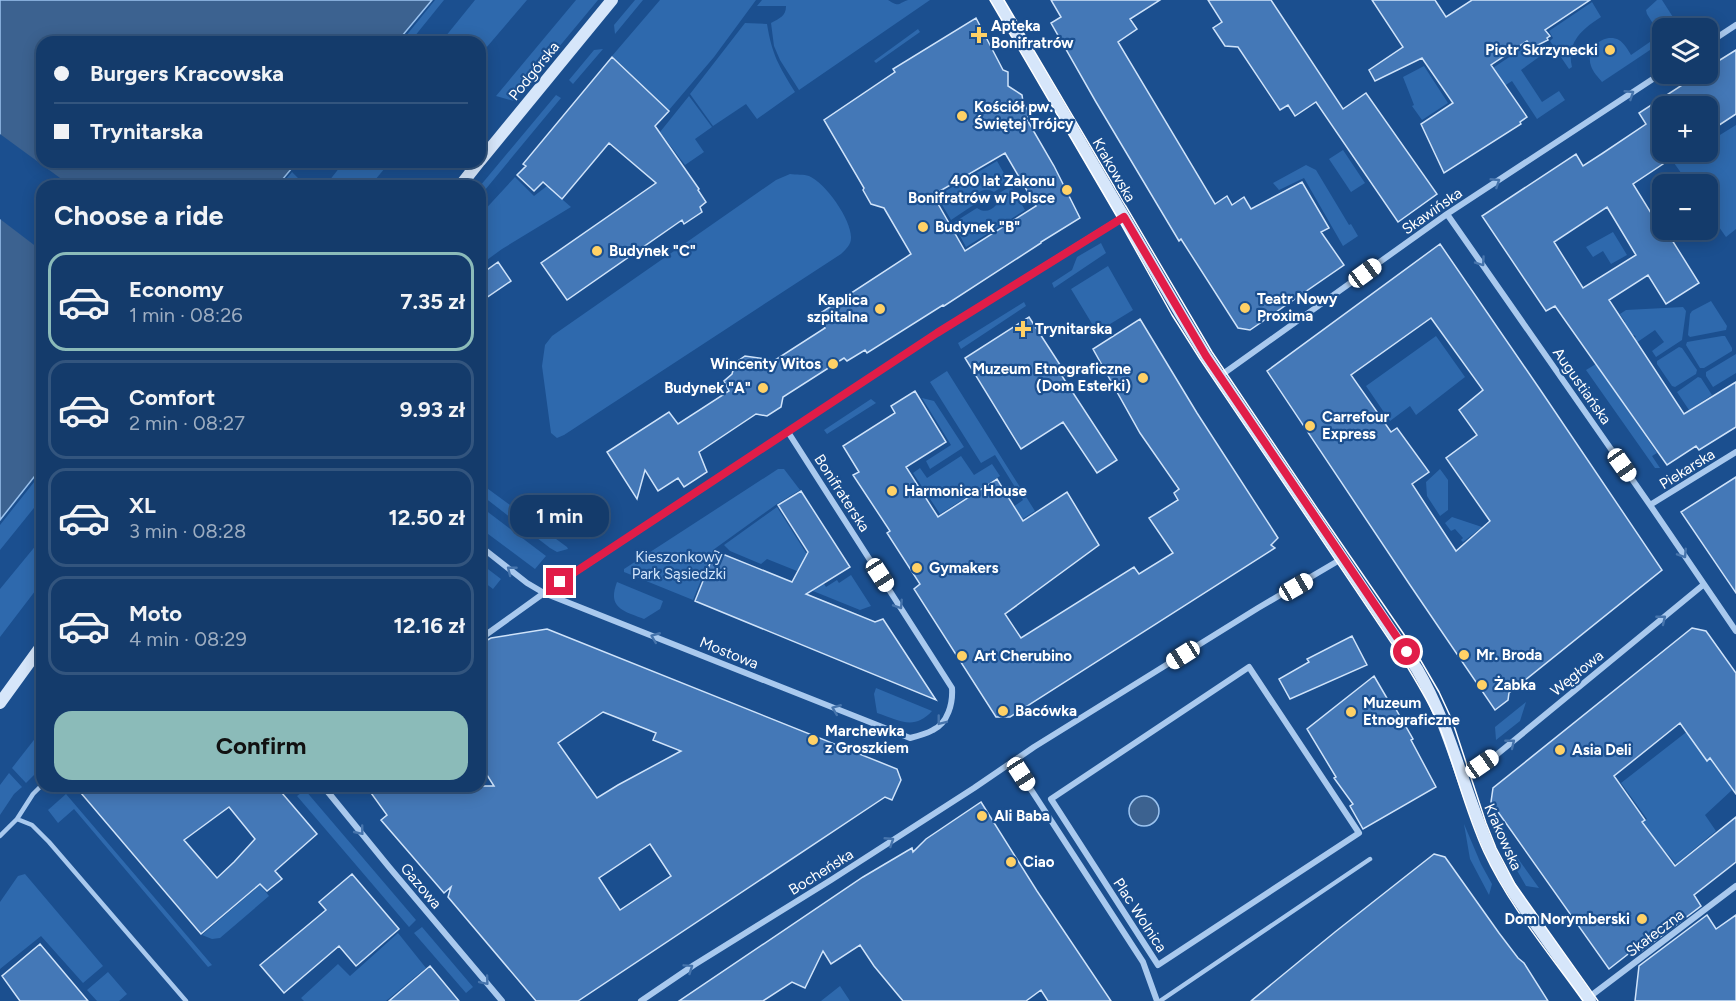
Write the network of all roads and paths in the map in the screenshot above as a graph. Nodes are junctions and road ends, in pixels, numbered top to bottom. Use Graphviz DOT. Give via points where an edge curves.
graph roads {
  1 [pos="612,0"];
  2 [pos="997,0"];
  3 [pos="1736,25"];
  4 [pos="1718,37"];
  5 [pos="1652,80"];
  6 [pos="486,155"];
  7 [pos="475,168"];
  8 [pos="465,180"];
  9 [pos="1447,214"];
  10 [pos="1124,217"];
  11 [pos="1220,376"];
  12 [pos="788,432"];
  13 [pos="1736,452"];
  14 [pos="1650,505"];
  15 [pos="486,551"];
  16 [pos="1343,558"];
  17 [pos="1703,585"];
  18 [pos="544,592"];
  19 [pos="1736,631"];
  20 [pos="486,635"];
  21 [pos="36,653"];
  22 [pos="1249,667"];
  23 [pos="952,688"];
  24 [pos="0,703"];
  25 [pos="1013,762"];
  26 [pos="1463,777"];
  27 [pos="36,791"];
  28 [pos="328,792"];
  29 [pos="17,819"];
  30 [pos="0,836"];
  31 [pos="1370,859"];
  32 [pos="1736,886"];
  33 [pos="1589,1000"];
  34 [pos="186,1001"];
  35 [pos="502,1001"];
  36 [pos="641,1001"];
  37 [pos="1159,1001"];
  1 -- 6 [label="street, Podgórska"];
  2 -- 10 [label="street, Krakowska"];
  3 -- 4 [label="street"];
  9 -- 5 [label="street, Skawińska, one-way"];
  7 -- 8 [label="street, Podgórska"];
  9 -- 11 [label="street, Skawińska"];
  9 -- 14 [label="street, Augustiańska, one-way"];
  10 -- 11 [label="street, Krakowska"];
  10 -- 12 [label="street" via="946,327"];
  11 -- 16 [label="street, Krakowska"];
  12 -- 18 [label="street"];
  12 -- 23 [label="street, Bonifraterska, one-way"];
  13 -- 14 [label="street, Piekarska"];
  14 -- 17 [label="street, Augustiańska, one-way"];
  18 -- 15 [label="street, Mostowa, one-way"];
  16 -- 25 [label="street"];
  16 -- 26 [label="street, Krakowska" via="1426,685"];
  17 -- 19 [label="street, Augustiańska"];
  26 -- 17 [label="street, Węgłowa, one-way"];
  18 -- 20 [label="street"];
  23 -- 18 [label="street, Mostowa, one-way" via="952,705 944,720 935,729 910,738"];
  21 -- 24 [label="street"];
  22 -- 22 [label="street, Plac Wolnica" via="1359,833 1158,965 1051,799"];
  36 -- 25 [label="street, Bocheńska, one-way"];
  25 -- 37 [label="street, Plac Wolnica" via="1143,962"];
  26 -- 33 [label="street, Krakowska" via="1480,828 1511,889"];
  27 -- 29 [label="lane"];
  28 -- 35 [label="street, Gazowa, one-way"];
  29 -- 30 [label="lane"];
  29 -- 34 [label="lane" via="32,825 49,842"];
  31 -- 37 [label="lane, Plac Wolnica"];
  32 -- 33 [label="street, Skałeczna"];
}
